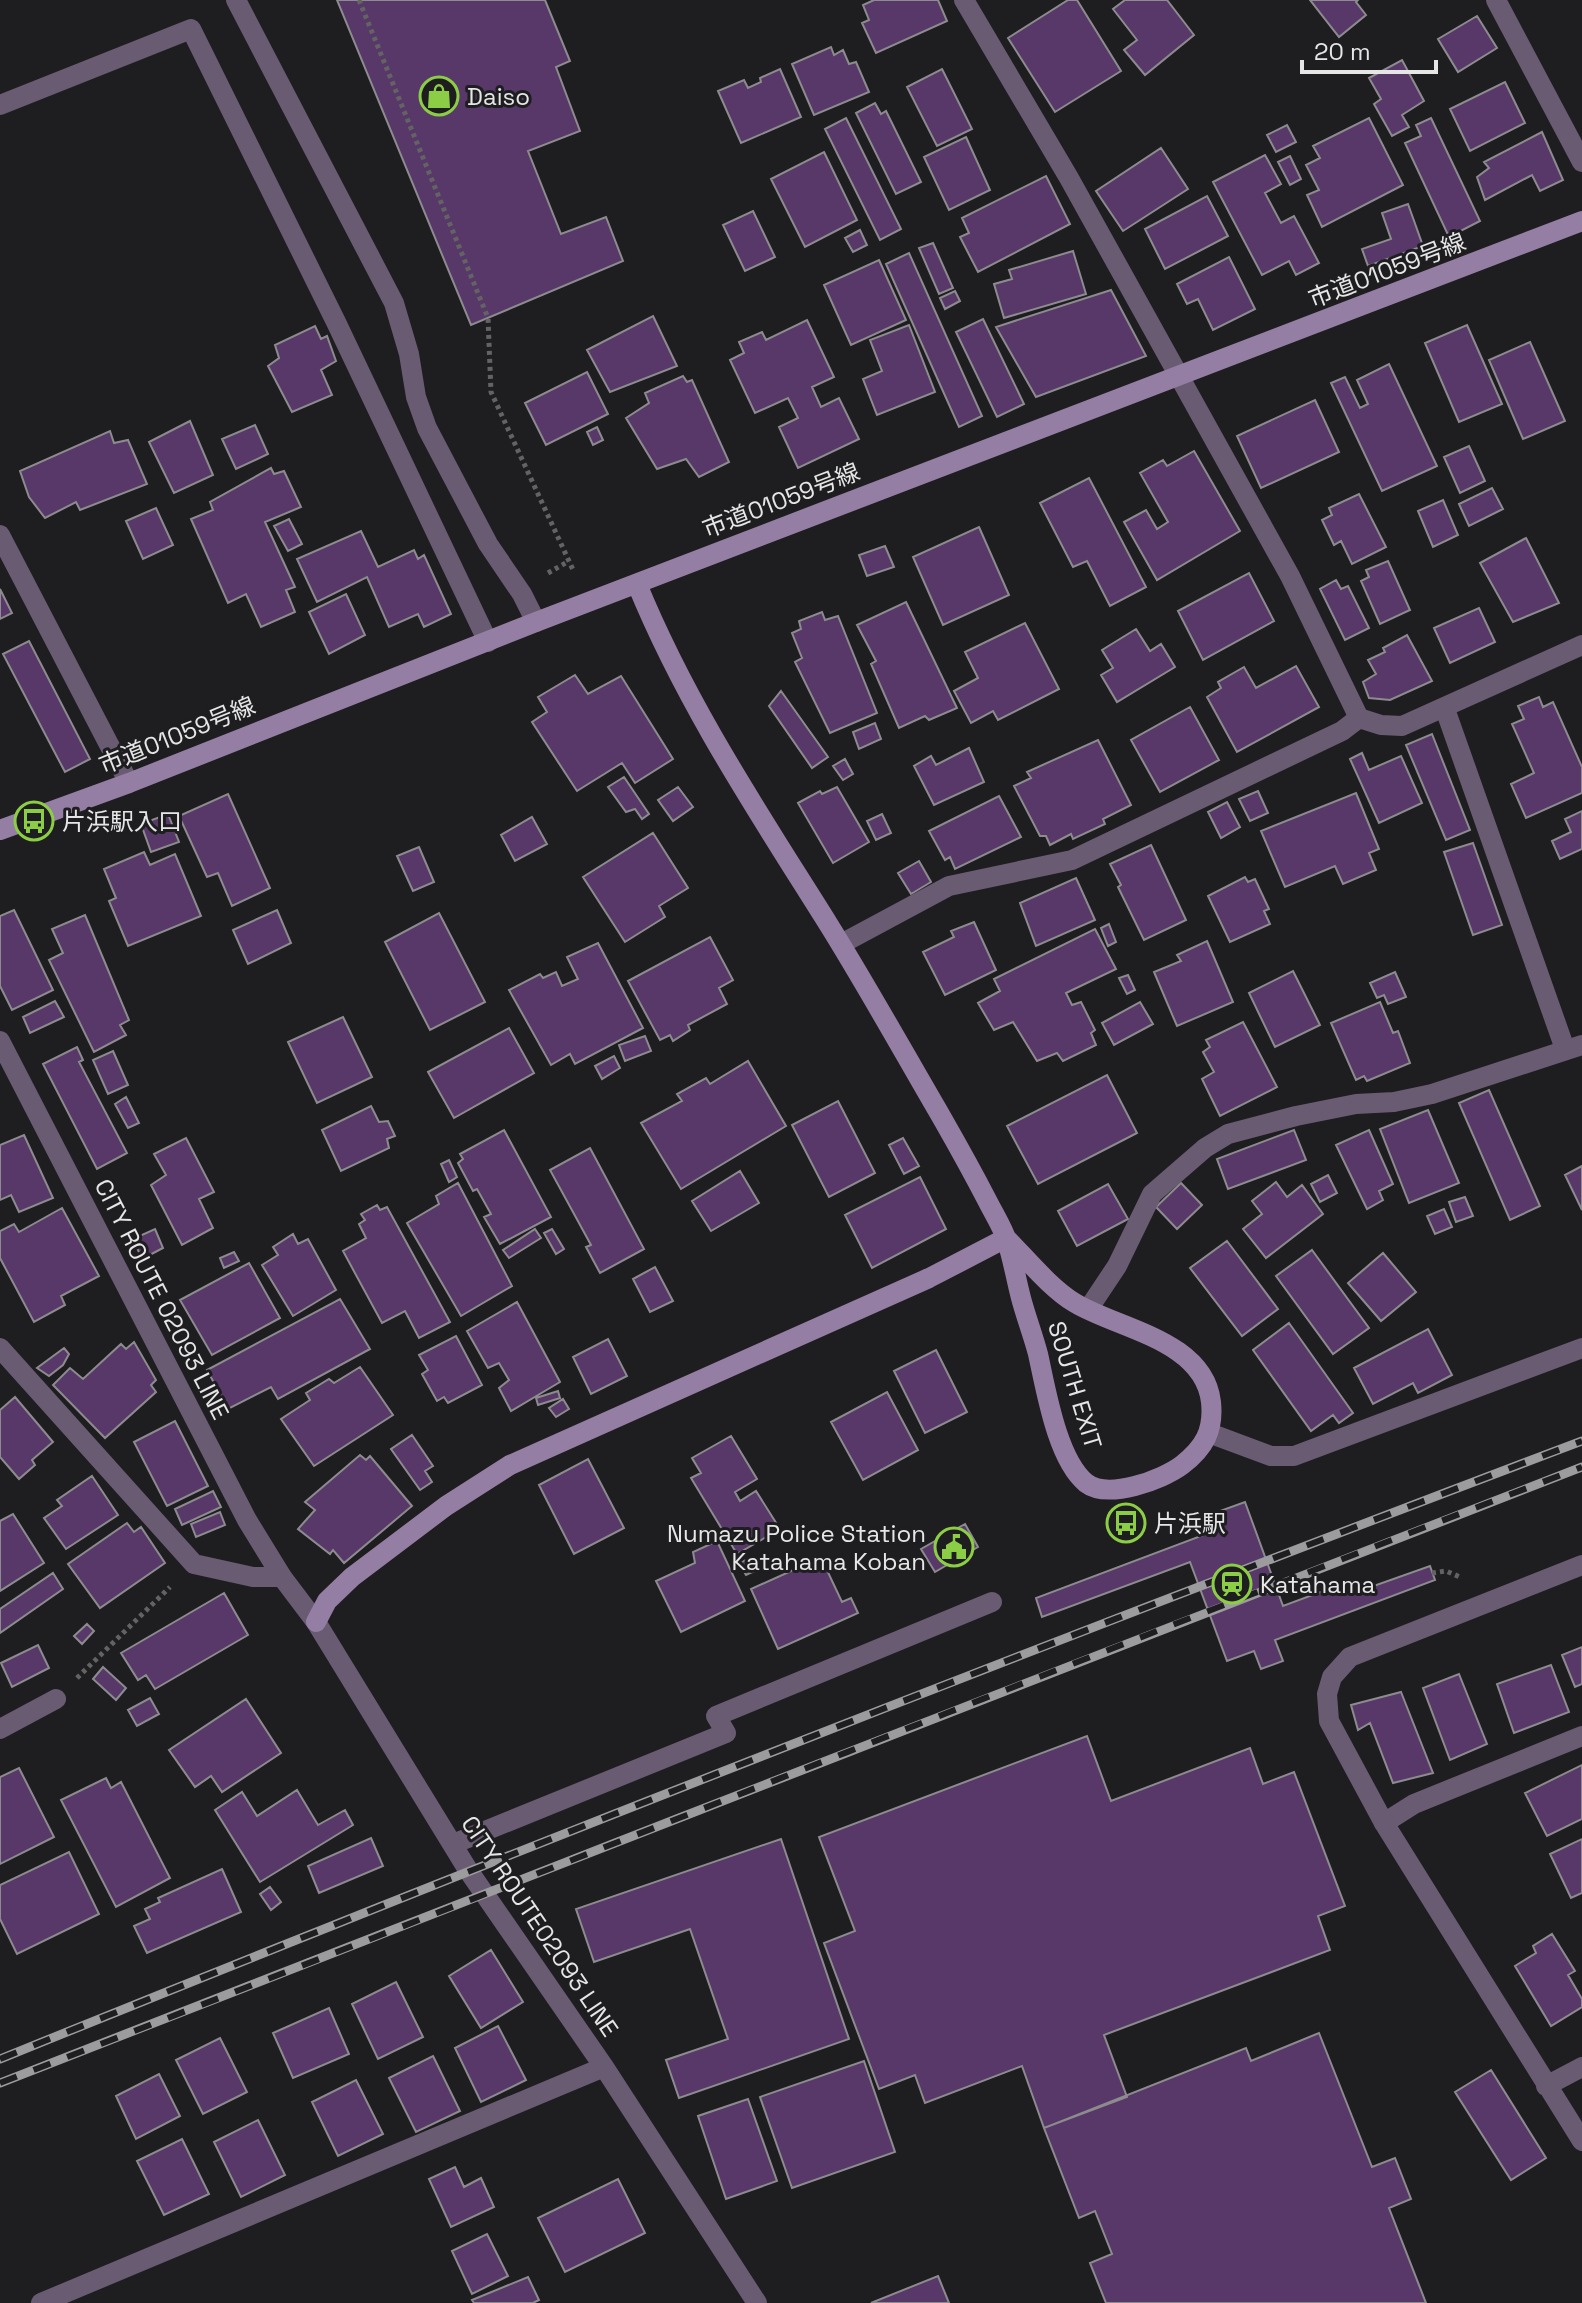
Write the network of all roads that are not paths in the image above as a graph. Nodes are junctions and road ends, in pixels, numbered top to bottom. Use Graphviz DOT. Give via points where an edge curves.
graph roads {
  1 [pos="236,0"];
  2 [pos="964,0"];
  3 [pos="1496,0"];
  4 [pos="0,105"];
  5 [pos="1582,162"];
  6 [pos="1582,221"];
  7 [pos="1179,377"];
  8 [pos="0,535"];
  9 [pos="637,584"];
  10 [pos="536,622"];
  11 [pos="488,642"];
  12 [pos="1582,645"];
  13 [pos="1445,709"];
  14 [pos="1359,718"];
  15 [pos="129,783"];
  16 [pos="0,830"];
  17 [pos="841,944"];
  18 [pos="0,1041"];
  19 [pos="1574,1047"];
  20 [pos="1006,1238"];
  21 [pos="1089,1308"];
  22 [pos="0,1348"];
  23 [pos="1582,1348"];
  24 [pos="1209,1433"];
  25 [pos="1582,1565"];
  26 [pos="282,1577"];
  27 [pos="992,1602"];
  28 [pos="316,1622"];
  29 [pos="56,1699"];
  30 [pos="0,1729"];
  31 [pos="1582,1736"];
  32 [pos="1384,1823"];
  33 [pos="453,1844"];
  34 [pos="604,2067"];
  35 [pos="1582,2067"];
  36 [pos="1546,2086"];
  37 [pos="1582,2141"];
  38 [pos="41,2303"];
  39 [pos="757,2303"];
  1 -- 10 [label="street" via="394,303 427,428"];
  2 -- 7 [label="street"];
  3 -- 5 [label="street"];
  4 -- 11 [label="street" via="191,29"];
  6 -- 7 [label="street, 市道01059号線"];
  7 -- 9 [label="street, 市道01059号線"];
  7 -- 14 [label="street" via="1290,576"];
  8 -- 15 [label="street"];
  9 -- 10 [label="street, 市道01059号線"];
  9 -- 17 [label="street" via="700,715"];
  10 -- 11 [label="street, 市道01059号線"];
  11 -- 15 [label="street, 市道01059号線"];
  12 -- 13 [label="street"];
  13 -- 14 [label="street" via="1402,726"];
  13 -- 19 [label="street"];
  14 -- 17 [label="street" via="1342,731 1072,860 949,886"];
  15 -- 16 [label="street, 市道01059号線"];
  17 -- 20 [label="street"];
  18 -- 26 [label="street, CITY ROUTE 02093 LINE" via="247,1520"];
  19 -- 21 [label="street" via="1432,1094 1356,1104 1228,1134 1152,1194 1117,1266"];
  20 -- 21 [label="street, SOUTH EXIT" via="1075,1303"];
  20 -- 24 [label="street, SOUTH EXIT" via="1066,1454 1089,1485 1109,1492 1153,1480 1180,1467"];
  20 -- 28 [label="street" via="510,1465 352,1577 327,1601"];
  21 -- 24 [label="street, SOUTH EXIT" via="1159,1339 1192,1364 1211,1403"];
  22 -- 26 [label="street" via="194,1564 253,1577"];
  23 -- 24 [label="street" via="1294,1456 1271,1456"];
  25 -- 32 [label="street" via="1350,1657 1332,1677 1329,1721"];
  26 -- 28 [label="street, CITY ROUTE02093 LINE"];
  27 -- 33 [label="street" via="716,1716 726,1733"];
  28 -- 33 [label="street, CITY ROUTE02093 LINE"];
  29 -- 30 [label="street"];
  31 -- 32 [label="street" via="1414,1804"];
  32 -- 36 [label="street"];
  33 -- 34 [label="street, CITY ROUTE02093 LINE"];
  34 -- 38 [label="street"];
  34 -- 39 [label="street, CITY ROUTE02093 LINE"];
  35 -- 36 [label="street"];
  36 -- 37 [label="street"];
}
